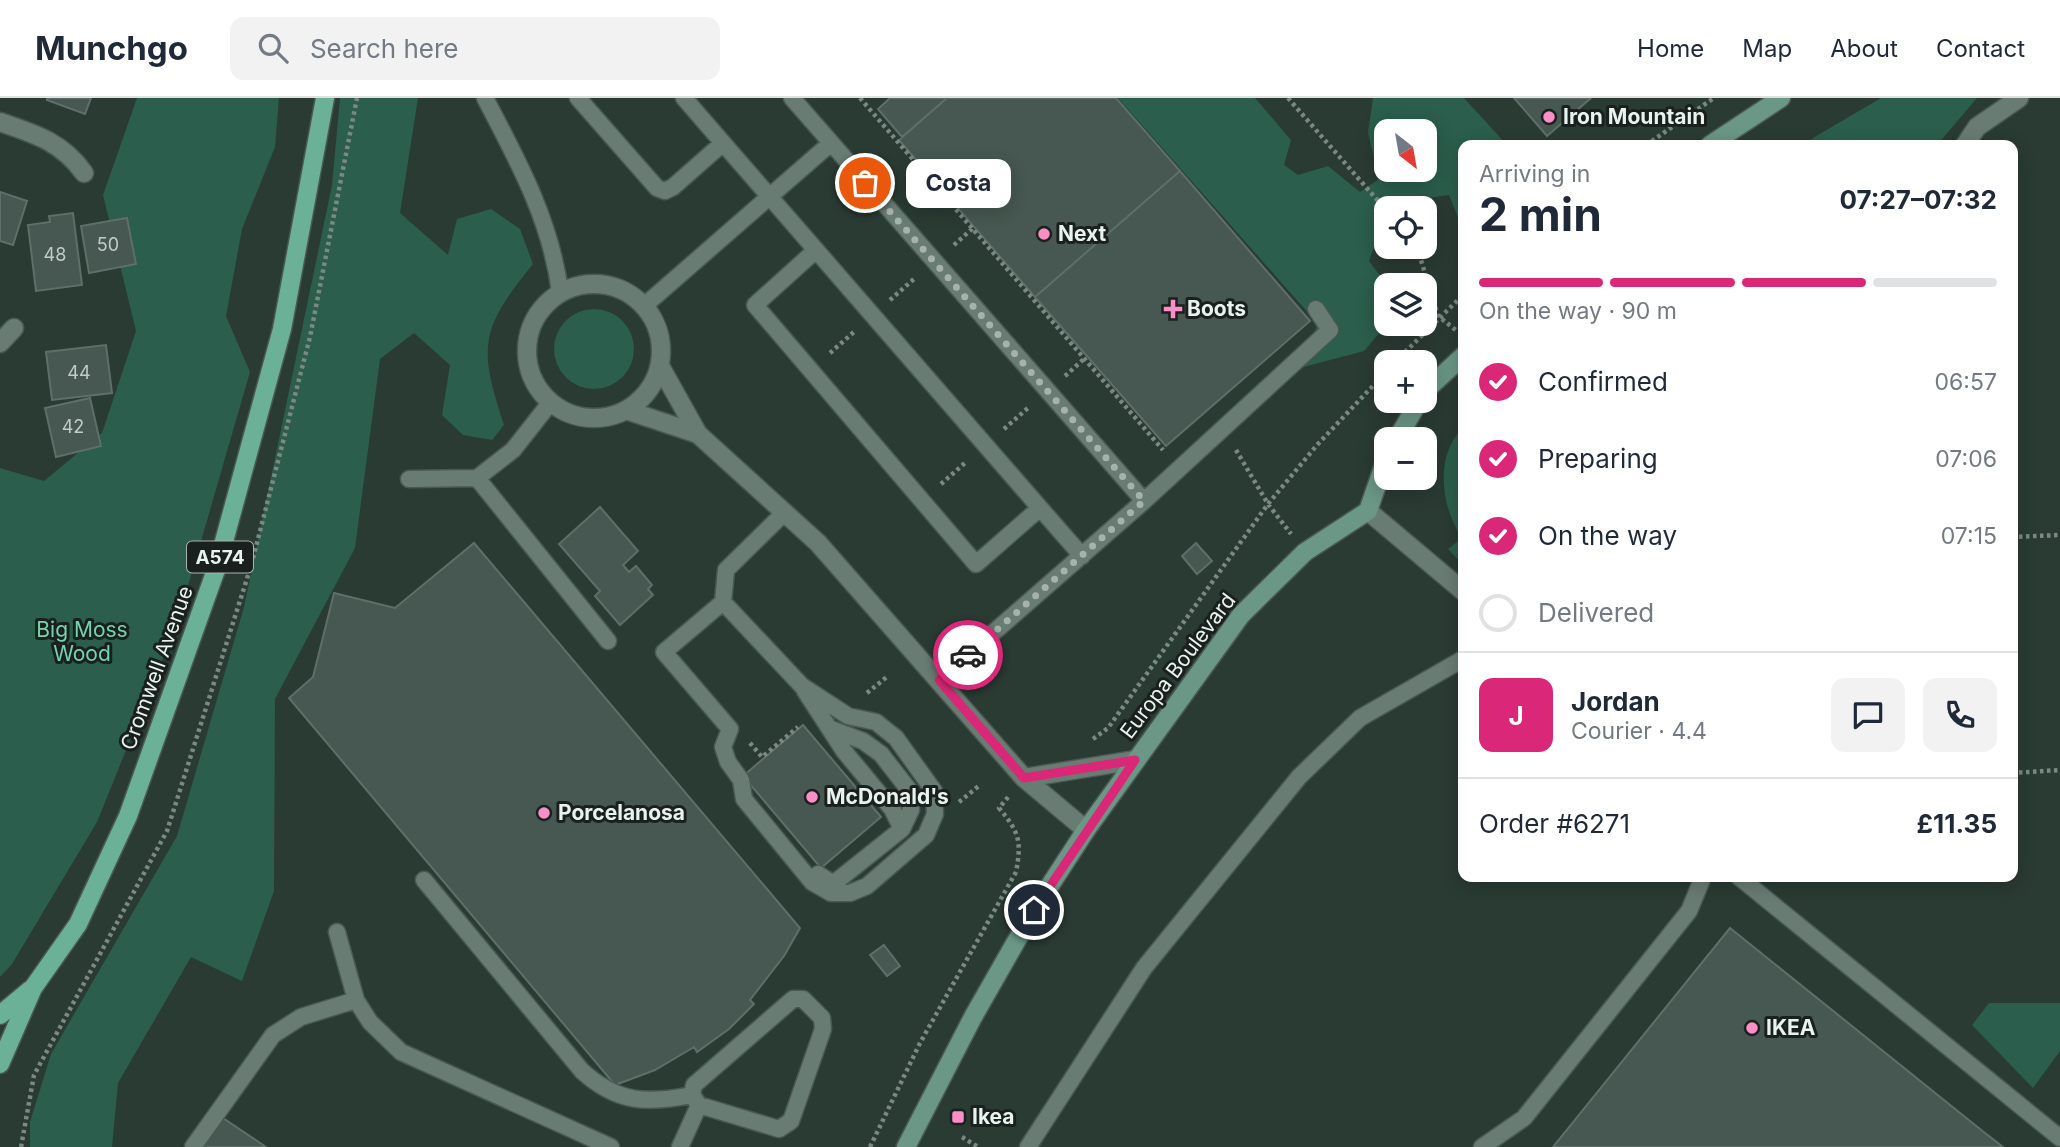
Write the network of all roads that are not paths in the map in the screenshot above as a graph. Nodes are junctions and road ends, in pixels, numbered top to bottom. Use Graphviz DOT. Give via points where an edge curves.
graph roads {
  1 [pos="325,98"];
  2 [pos="485,98"];
  3 [pos="578,98"];
  4 [pos="684,98"];
  5 [pos="792,98"];
  6 [pos="1781,98"];
  7 [pos="2019,98"];
  8 [pos="0,122"];
  9 [pos="1718,140"];
  10 [pos="1968,140"];
  11 [pos="723,143"];
  12 [pos="831,143"];
  13 [pos="84,173"];
  14 [pos="770,199"];
  15 [pos="816,250"];
  16 [pos="560,292"];
  17 [pos="645,306"];
  18 [pos="1315,309"];
  19 [pos="14,328"];
  20 [pos="0,344"];
  21 [pos="1458,361"];
  22 [pos="660,366"];
  23 [pos="1437,380"];
  24 [pos="550,402"];
  25 [pos="626,410"];
  26 [pos="698,434"];
  27 [pos="477,478"];
  28 [pos="409,479"];
  29 [pos="1375,490"];
  30 [pos="1144,501"];
  31 [pos="1040,508"];
  32 [pos="1368,511"];
  33 [pos="785,512"];
  34 [pos="1082,556"];
  35 [pos="1458,588"];
  36 [pos="723,602"];
  37 [pos="608,640"];
  38 [pos="1458,662"];
  39 [pos="939,680"];
  40 [pos="802,685"];
  41 [pos="831,729"];
  42 [pos="1135,760"];
  43 [pos="1024,778"];
  44 [pos="741,780"];
  45 [pos="902,828"];
  46 [pos="1086,830"];
  47 [pos="424,880"];
  48 [pos="1701,882"];
  49 [pos="1745,882"];
  50 [pos="337,932"];
  51 [pos="33,988"];
  52 [pos="356,1000"];
  53 [pos="0,1015"];
  54 [pos="0,1064"];
  55 [pos="696,1100"];
  56 [pos="2060,1138"];
  57 [pos="193,1147"];
  58 [pos="611,1147"];
  59 [pos="680,1147"];
  60 [pos="906,1147"];
  61 [pos="1028,1147"];
  62 [pos="1482,1147"];
  1 -- 51 [label="main road, Cromwell Avenue / A574" via="282,329 217,567 128,816 78,924"];
  2 -- 16 [label="lane" via="538,203 555,252"];
  3 -- 11 [label="lane" via="657,188 665,191"];
  4 -- 11 [label="lane"];
  5 -- 12 [label="lane"];
  6 -- 9 [label="street"];
  7 -- 10 [label="street" via="1977,127"];
  8 -- 13 [label="street" via="51,140"];
  11 -- 14 [label="lane"];
  12 -- 14 [label="lane"];
  12 -- 30 [label="lane"];
  14 -- 15 [label="lane"];
  14 -- 17 [label="lane"];
  15 -- 31 [label="lane"];
  15 -- 31 [label="lane" via="755,305 976,564"];
  16 -- 17 [label="street" via="582,284 605,284 627,292"];
  16 -- 24 [label="street" via="543,305 531,324 526,345 527,366"];
  17 -- 22 [label="street" via="656,323"];
  18 -- 30 [label="lane" via="1330,330"];
  19 -- 20 [label="street"];
  21 -- 23 [label="street"];
  22 -- 25 [label="street" via="641,399"];
  22 -- 26 [label="street"];
  24 -- 25 [label="street" via="587,418"];
  24 -- 27 [label="lane" via="513,450"];
  25 -- 26 [label="street"];
  26 -- 33 [label="street"];
  27 -- 28 [label="lane"];
  27 -- 37 [label="lane"];
  29 -- 32 [label="street"];
  30 -- 34 [label="lane"];
  31 -- 34 [label="lane"];
  32 -- 35 [label="street"];
  32 -- 42 [label="street, Europa Boulevard" via="1305,552 1241,615"];
  33 -- 36 [label="lane" via="726,570"];
  33 -- 39 [label="street"];
  34 -- 39 [label="lane"];
  36 -- 40 [label="lane"];
  36 -- 44 [label="lane" via="664,652 730,729 723,747"];
  38 -- 61 [label="lane" via="1360,718 1299,776 1143,968"];
  39 -- 43 [label="street"];
  40 -- 41 [label="lane"];
  40 -- 44 [label="lane" via="848,716 876,722 896,738 934,791 935,814 926,835 867,886 831,893 812,882 744,799"];
  41 -- 45 [label="lane"];
  41 -- 45 [label="lane" via="863,741 880,754 909,790 911,810"];
  42 -- 43 [label="street"];
  42 -- 46 [label="street, Europa Boulevard"];
  43 -- 46 [label="street"];
  44 -- 45 [label="lane" via="819,875 832,884"];
  46 -- 60 [label="street, Europa Boulevard" via="973,1017"];
  47 -- 55 [label="lane" via="599,1087 645,1100"];
  48 -- 62 [label="lane" via="1689,911 1524,1118"];
  49 -- 56 [label="lane"];
  50 -- 52 [label="lane"];
  51 -- 53 [label="main road, Cromwell Avenue / A574"];
  51 -- 54 [label="main road, Cromwell Avenue / A574"];
  52 -- 57 [label="lane" via="302,1017 273,1035"];
  52 -- 58 [label="lane" via="370,1022 401,1052"];
  55 -- 55 [label="lane" via="779,1129 791,1121 824,1029 822,1018 803,999 793,999 694,1085"];
  55 -- 59 [label="lane"];
}
